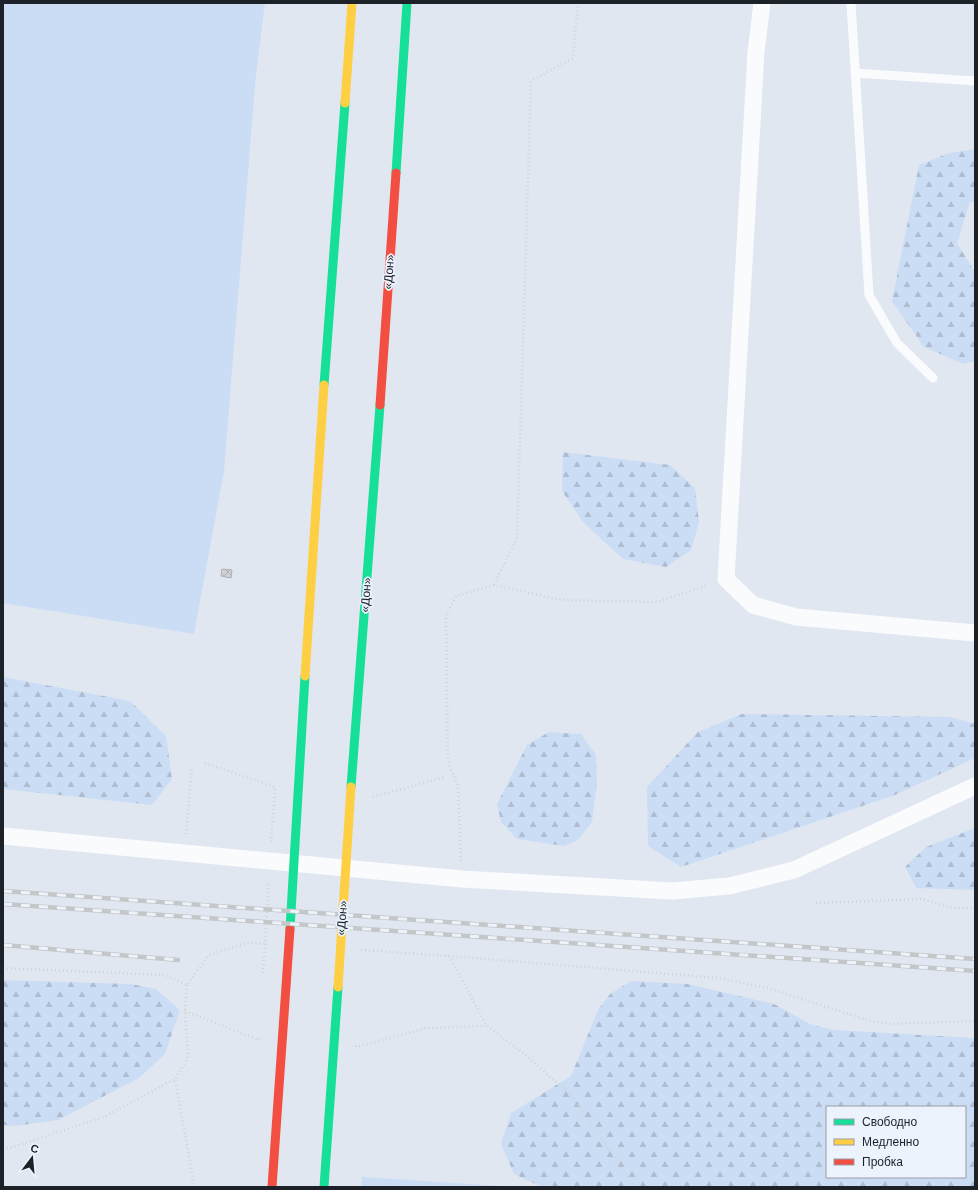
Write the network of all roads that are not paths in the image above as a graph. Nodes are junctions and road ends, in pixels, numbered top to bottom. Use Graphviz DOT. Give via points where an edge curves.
graph roads {
  1 [pos="352,3"];
  2 [pos="408,3"];
  3 [pos="762,3"];
  4 [pos="851,3"];
  5 [pos="855,73"];
  6 [pos="975,80"];
  7 [pos="933,378"];
  8 [pos="975,633"];
  9 [pos="975,786"];
  10 [pos="3,836"];
  11 [pos="272,1187"];
  12 [pos="324,1187"];
  1 -- 11 [label="highway" via="317,484"];
  2 -- 12 [label="highway, «Дон»"];
  3 -- 8 [label="street" via="755,60 726,579 753,605 796,617"];
  4 -- 5 [label="lane"];
  5 -- 6 [label="lane"];
  5 -- 7 [label="lane" via="869,295 897,343"];
  9 -- 10 [label="street" via="794,870 729,886 672,890 462,879"];
}
